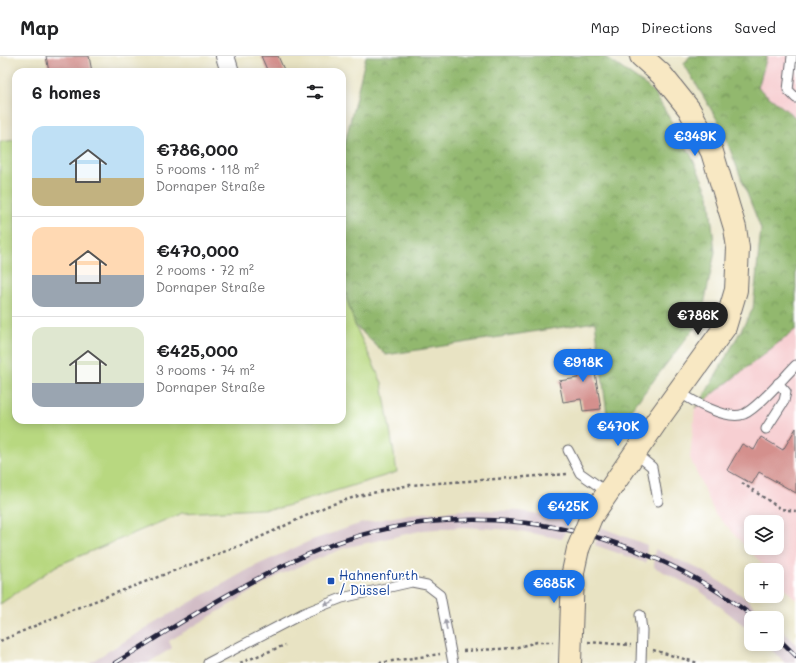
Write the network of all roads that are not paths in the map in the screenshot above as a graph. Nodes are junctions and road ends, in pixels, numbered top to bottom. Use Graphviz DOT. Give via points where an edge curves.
graph roads {
  1 [pos="225,56"];
  2 [pos="642,56"];
  3 [pos="792,56"];
  4 [pos="229,68"];
  5 [pos="796,98"];
  6 [pos="796,364"];
  7 [pos="778,383"];
  8 [pos="678,391"];
  9 [pos="766,429"];
  10 [pos="568,450"];
  11 [pos="635,453"];
  12 [pos="607,492"];
  13 [pos="658,501"];
  14 [pos="640,615"];
  15 [pos="570,652"];
  16 [pos="208,663"];
  17 [pos="453,663"];
  18 [pos="641,663"];
  1 -- 4 [label="street"];
  2 -- 8 [label="main road" via="661,74 689,109 712,152 728,200 738,248 736,290 725,327"];
  3 -- 5 [label="lane" via="788,90"];
  6 -- 7 [label="lane"];
  7 -- 8 [label="lane" via="743,414 730,415 696,403"];
  7 -- 9 [label="lane" via="786,392 784,401"];
  8 -- 11 [label="main road"];
  10 -- 12 [label="lane" via="580,473"];
  11 -- 12 [label="main road"];
  11 -- 13 [label="lane" via="652,467"];
  12 -- 15 [label="main road, bridge" via="591,517 578,549 573,572"];
  14 -- 18 [label="lane"];
  17 -- 16 [label="lane, one-way" via="440,596 427,585 412,582 329,603 304,613"];
}
